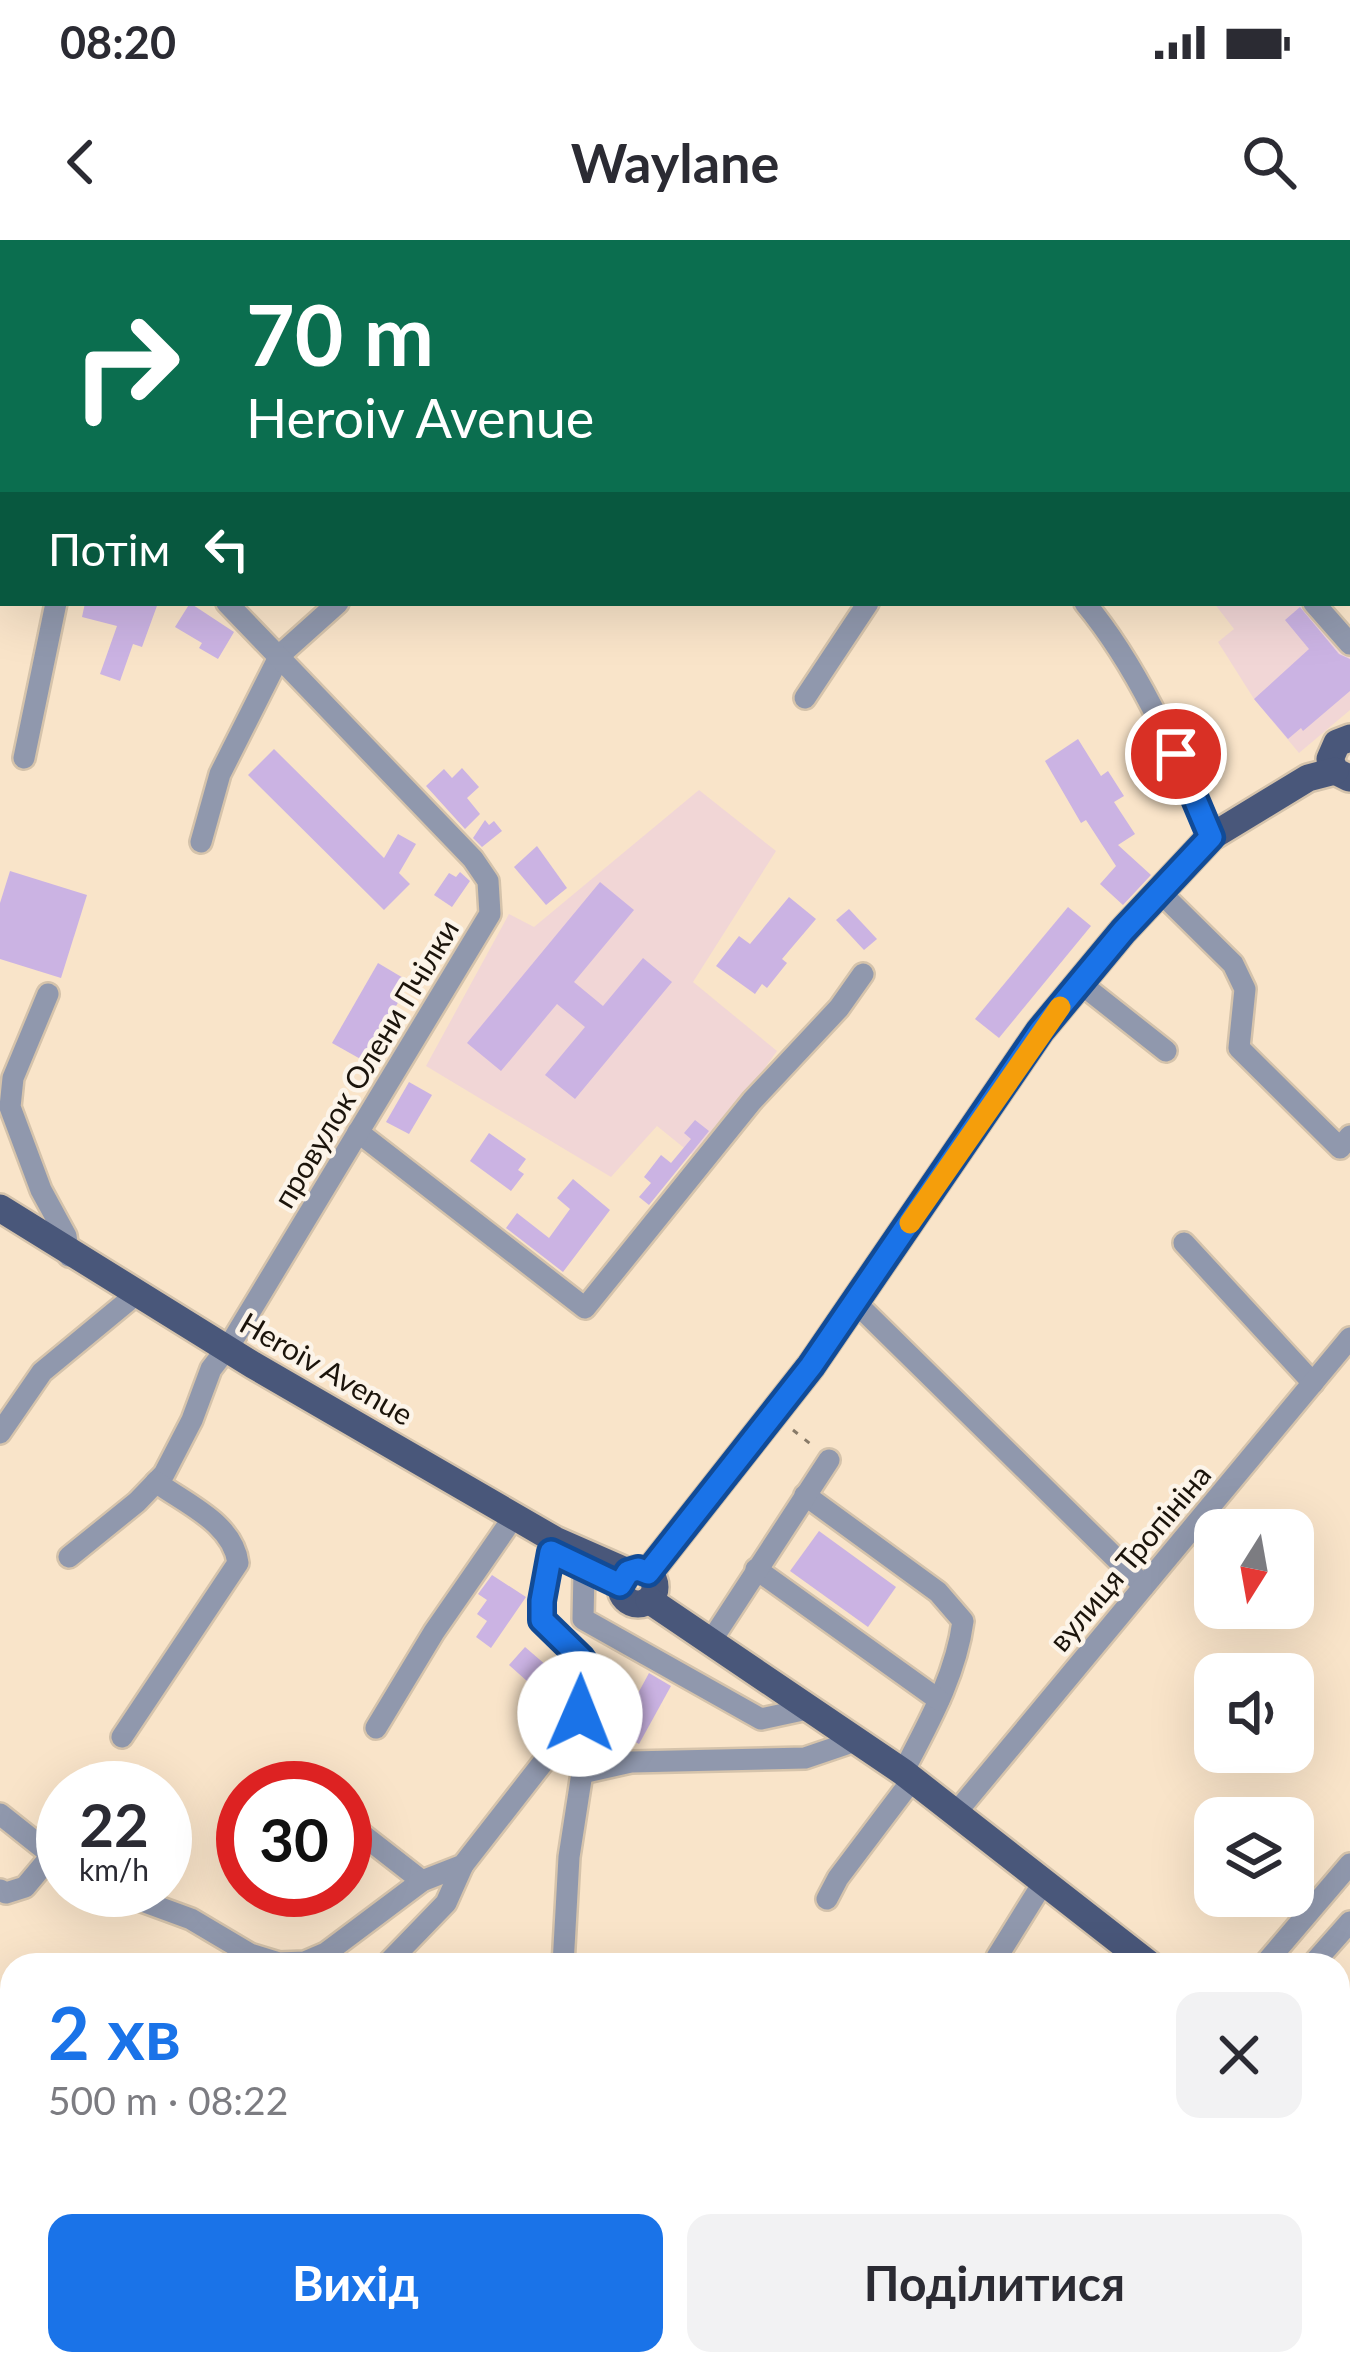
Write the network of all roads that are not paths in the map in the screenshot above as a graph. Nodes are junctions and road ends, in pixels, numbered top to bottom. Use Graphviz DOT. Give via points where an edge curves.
graph roads {
  1 [pos="55,606"];
  2 [pos="230,606"];
  3 [pos="335,606"];
  4 [pos="866,606"];
  5 [pos="1088,606"];
  6 [pos="1317,606"];
  7 [pos="1350,644"];
  8 [pos="280,655"];
  9 [pos="805,698"];
  10 [pos="1350,738"];
  11 [pos="24,758"];
  12 [pos="1342,774"];
  13 [pos="1211,837"];
  14 [pos="201,842"];
  15 [pos="1160,892"];
  16 [pos="863,974"];
  17 [pos="1080,982"];
  18 [pos="48,994"];
  19 [pos="1166,1051"];
  20 [pos="358,1132"];
  21 [pos="1350,1136"];
  22 [pos="0,1208"];
  23 [pos="0,1225"];
  24 [pos="1184,1243"];
  25 [pos="69,1258"];
  26 [pos="128,1301"];
  27 [pos="856,1303"];
  28 [pos="1350,1338"];
  29 [pos="223,1354"];
  30 [pos="1313,1383"];
  31 [pos="0,1433"];
  32 [pos="830,1460"];
  33 [pos="156,1482"];
  34 [pos="805,1495"];
  35 [pos="506,1528"];
  36 [pos="551,1552"];
  37 [pos="70,1557"];
  38 [pos="756,1568"];
  39 [pos="584,1570"];
  40 [pos="636,1582"];
  41 [pos="1144,1586"];
  42 [pos="711,1642"];
  43 [pos="939,1700"];
  44 [pos="812,1708"];
  45 [pos="580,1714"];
  46 [pos="376,1728"];
  47 [pos="122,1738"];
  48 [pos="857,1740"];
  49 [pos="582,1772"];
  50 [pos="908,1776"];
  51 [pos="0,1814"];
  52 [pos="955,1814"];
  53 [pos="372,1842"];
  54 [pos="36,1843"];
  55 [pos="1350,1864"];
  56 [pos="463,1865"];
  57 [pos="36,1878"];
  58 [pos="422,1881"];
  59 [pos="1043,1882"];
  60 [pos="0,1889"];
  61 [pos="827,1899"];
  62 [pos="187,1917"];
  63 [pos="1350,1922"];
  64 [pos="248,1953"];
  65 [pos="326,1953"];
  66 [pos="398,1953"];
  67 [pos="564,1953"];
  68 [pos="999,1953"];
  69 [pos="1135,1953"];
  70 [pos="1274,1953"];
  71 [pos="1323,1953"];
  1 -- 11 [label="street"];
  2 -- 8 [label="street"];
  3 -- 8 [label="street"];
  4 -- 9 [label="street"];
  5 -- 13 [label="street" via="1162,722"];
  6 -- 7 [label="street"];
  8 -- 14 [label="street" via="220,774"];
  8 -- 20 [label="street, провулок Олени Пчілки" via="473,859 492,897 481,932"];
  10 -- 12 [label="main road" via="1333,747 1330,759"];
  12 -- 13 [label="main road" via="1308,778"];
  13 -- 15 [label="main road"];
  15 -- 17 [label="main road"];
  15 -- 21 [label="street" via="1233,964 1245,989 1239,1048 1340,1148"];
  16 -- 20 [label="street" via="585,1309"];
  17 -- 19 [label="street"];
  17 -- 27 [label="main road"];
  18 -- 25 [label="street" via="13,1078 10,1107"];
  20 -- 29 [label="street, провулок Олени Пчілки"];
  22 -- 25 [label="main road, Heroiv Avenue"];
  23 -- 25 [label="main road, Heroiv Avenue"];
  24 -- 30 [label="street"];
  25 -- 26 [label="main road, Heroiv Avenue"];
  25 -- 29 [label="main road, Heroiv Avenue"];
  26 -- 29 [label="main road, Heroiv Avenue"];
  26 -- 31 [label="street" via="42,1372"];
  27 -- 40 [label="main road"];
  27 -- 41 [label="street"];
  28 -- 30 [label="street, вулиця Тропініна"];
  29 -- 33 [label="street, провулок Олени Пчілки"];
  29 -- 35 [label="main road, Heroiv Avenue"];
  29 -- 40 [label="main road, Heroiv Avenue"];
  30 -- 41 [label="street, вулиця Тропініна"];
  32 -- 34 [label="street"];
  33 -- 37 [label="street, провулок Олени Пчілки"];
  33 -- 47 [label="street" via="222,1528 238,1563"];
  34 -- 38 [label="street"];
  34 -- 43 [label="street" via="938,1592 963,1621"];
  35 -- 36 [label="main road, Heroiv Avenue"];
  35 -- 46 [label="street"];
  36 -- 39 [label="main road, Heroiv Avenue"];
  36 -- 45 [label="street" via="542,1620 590,1671"];
  38 -- 42 [label="street"];
  38 -- 43 [label="street"];
  39 -- 40 [label="main road, Heroiv Avenue"];
  39 -- 44 [label="street" via="583,1619 761,1719"];
  40 -- 42 [label="main road, Heroiv Avenue"];
  41 -- 52 [label="street, вулиця Тропініна"];
  42 -- 44 [label="main road, Heroiv Avenue"];
  43 -- 50 [label="street"];
  44 -- 48 [label="main road, Heroiv Avenue"];
  45 -- 49 [label="street"];
  45 -- 56 [label="street"];
  48 -- 49 [label="street" via="805,1758 631,1762"];
  48 -- 50 [label="main road, Heroiv Avenue"];
  49 -- 67 [label="street"];
  50 -- 52 [label="main road, Heroiv Avenue"];
  50 -- 61 [label="street"];
  51 -- 54 [label="street"];
  52 -- 59 [label="main road, Heroiv Avenue"];
  53 -- 58 [label="street"];
  55 -- 70 [label="street"];
  56 -- 58 [label="street"];
  56 -- 66 [label="street" via="446,1903"];
  57 -- 60 [label="street"];
  58 -- 65 [label="street"];
  59 -- 68 [label="street"];
  59 -- 69 [label="main road, Heroiv Avenue"];
  62 -- 64 [label="street"];
  63 -- 71 [label="street"];
}
